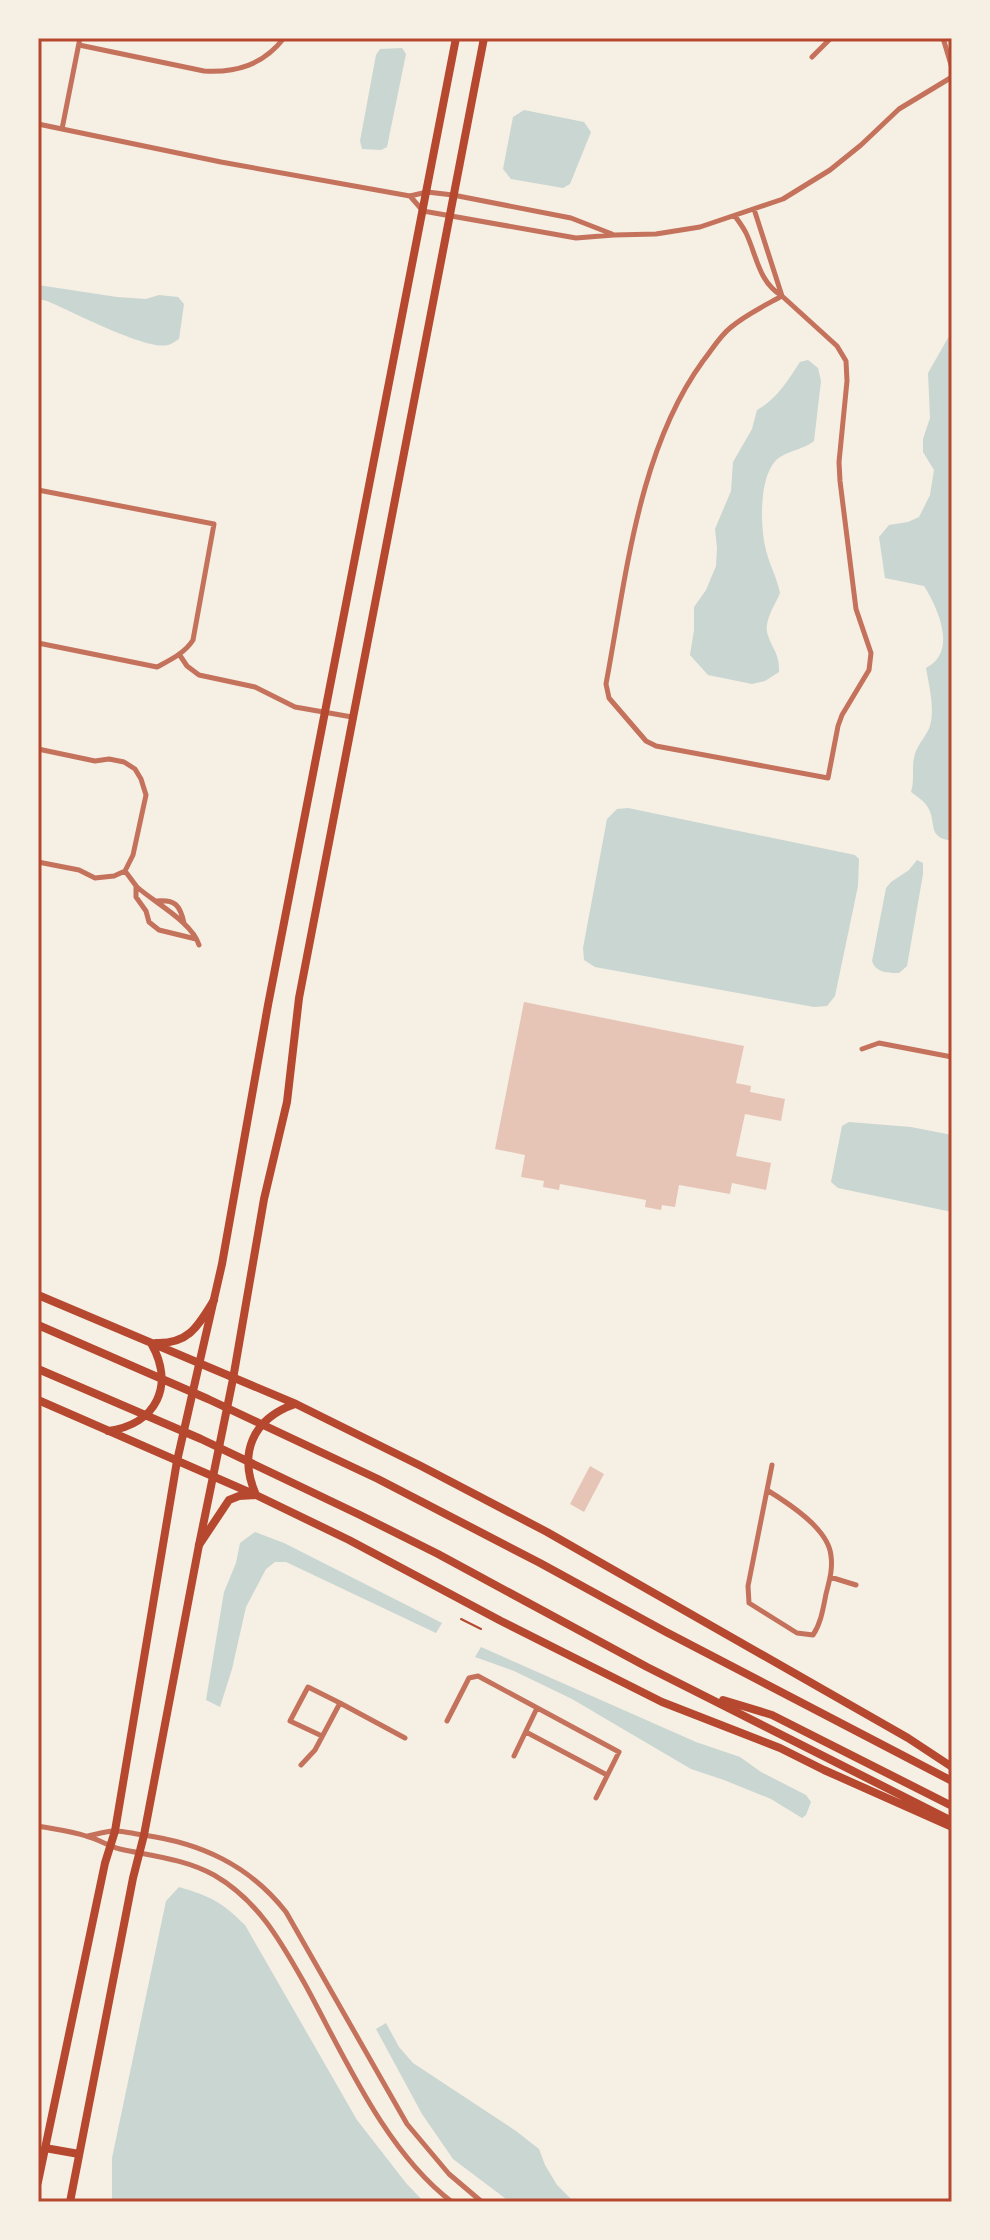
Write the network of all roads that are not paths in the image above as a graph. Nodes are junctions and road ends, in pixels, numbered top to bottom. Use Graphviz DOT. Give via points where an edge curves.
graph roads {
  1 [pos="284,38"];
  2 [pos="456,38"];
  3 [pos="484,38"];
  4 [pos="831,38"];
  5 [pos="943,38"];
  6 [pos="79,41"];
  7 [pos="812,57"];
  8 [pos="952,68"];
  9 [pos="952,77"];
  10 [pos="38,124"];
  11 [pos="62,129"];
  12 [pos="427,192"];
  13 [pos="453,195"];
  14 [pos="410,196"];
  15 [pos="754,209"];
  16 [pos="423,211"];
  17 [pos="449,216"];
  18 [pos="735,216"];
  19 [pos="614,235"];
  20 [pos="782,296"];
  21 [pos="38,490"];
  22 [pos="38,643"];
  23 [pos="179,654"];
  24 [pos="325,713"];
  25 [pos="352,717"];
  26 [pos="38,749"];
  27 [pos="38,862"];
  28 [pos="125,871"];
  29 [pos="136,885"];
  30 [pos="155,901"];
  31 [pos="184,924"];
  32 [pos="862,1049"];
  33 [pos="952,1057"];
  34 [pos="38,1295"];
  35 [pos="214,1300"];
  36 [pos="38,1325"];
  37 [pos="151,1343"];
  38 [pos="199,1364"];
  39 [pos="38,1369"];
  40 [pos="233,1379"];
  41 [pos="38,1400"];
  42 [pos="296,1404"];
  43 [pos="107,1431"];
  44 [pos="177,1461"];
  45 [pos="772,1465"];
  46 [pos="214,1477"];
  47 [pos="767,1490"];
  48 [pos="256,1495"];
  49 [pos="199,1545"];
  50 [pos="830,1577"];
  51 [pos="856,1585"];
  52 [pos="699,1693"];
  53 [pos="340,1703"];
  54 [pos="537,1708"];
  55 [pos="447,1721"];
  56 [pos="526,1732"];
  57 [pos="322,1736"];
  58 [pos="405,1738"];
  59 [pos="514,1756"];
  60 [pos="301,1765"];
  61 [pos="952,1767"];
  62 [pos="607,1775"];
  63 [pos="952,1781"];
  64 [pos="596,1798"];
  65 [pos="952,1806"];
  66 [pos="952,1824"];
  67 [pos="38,1826"];
  68 [pos="115,1831"];
  69 [pos="144,1835"];
  70 [pos="87,1836"];
  71 [pos="111,1846"];
  72 [pos="140,1853"];
  73 [pos="45,2148"];
  74 [pos="79,2154"];
  75 [pos="38,2182"];
  76 [pos="70,2202"];
  77 [pos="452,2202"];
  78 [pos="482,2202"];
  1 -- 6 [label="street" via="254,64 224,72"];
  2 -- 12 [label="main road"];
  3 -- 13 [label="main road"];
  4 -- 7 [label="street"];
  5 -- 8 [label="street"];
  6 -- 11 [label="street"];
  9 -- 15 [label="street" via="899,109 830,170 783,199"];
  10 -- 11 [label="street"];
  11 -- 14 [label="street"];
  12 -- 13 [label="street"];
  12 -- 14 [label="street"];
  12 -- 16 [label="main road"];
  13 -- 17 [label="main road"];
  13 -- 19 [label="street" via="571,218"];
  14 -- 16 [label="street"];
  15 -- 18 [label="street"];
  15 -- 20 [label="street"];
  16 -- 17 [label="street"];
  16 -- 24 [label="main road"];
  17 -- 19 [label="street" via="564,237"];
  17 -- 25 [label="main road"];
  18 -- 19 [label="street" via="656,234"];
  18 -- 20 [label="street" via="764,279"];
  20 -- 20 [label="street" via="730,328 680,397 639,505 606,684 609,698 656,746 828,778 838,726 869,670 871,653 856,609 840,481 846,361 837,346"];
  21 -- 23 [label="street" via="214,524 193,640"];
  22 -- 23 [label="street" via="157,667"];
  23 -- 24 [label="street" via="199,675 255,687 295,707"];
  24 -- 25 [label="street"];
  24 -- 35 [label="main road"];
  25 -- 40 [label="main road" via="299,998 287,1102 264,1199"];
  26 -- 28 [label="street" via="124,762 135,769 146,795 136,847"];
  27 -- 28 [label="street" via="95,878"];
  28 -- 29 [label="street"];
  29 -- 30 [label="street"];
  29 -- 31 [label="street" via="149,922 198,942"];
  30 -- 31 [label="street"];
  30 -- 31 [label="street" via="176,904"];
  32 -- 33 [label="street" via="879,1043"];
  34 -- 37 [label="main road"];
  35 -- 37 [label="main road" via="184,1338"];
  35 -- 38 [label="main road"];
  36 -- 63 [label="main road" via="287,1435 461,1521"];
  37 -- 38 [label="main road"];
  37 -- 43 [label="main road" via="162,1371 157,1401 137,1423"];
  38 -- 40 [label="main road"];
  38 -- 44 [label="main road"];
  39 -- 52 [label="main road" via="279,1476"];
  40 -- 42 [label="main road"];
  40 -- 46 [label="main road"];
  41 -- 43 [label="main road"];
  42 -- 48 [label="main road" via="270,1416 252,1439 248,1468"];
  42 -- 61 [label="main road" via="547,1532"];
  43 -- 44 [label="main road"];
  44 -- 46 [label="main road"];
  44 -- 68 [label="main road"];
  45 -- 47 [label="street"];
  46 -- 48 [label="main road"];
  46 -- 49 [label="main road"];
  47 -- 50 [label="street" via="796,1508 823,1537 832,1553"];
  47 -- 50 [label="street" via="749,1603 797,1633 813,1635"];
  48 -- 49 [label="main road" via="229,1500"];
  48 -- 66 [label="main road" via="626,1685"];
  49 -- 69 [label="main road"];
  50 -- 51 [label="street"];
  52 -- 65 [label="main road" via="772,1715"];
  52 -- 66 [label="main road"];
  53 -- 57 [label="street"];
  53 -- 57 [label="street" via="308,1687 290,1721"];
  53 -- 58 [label="street"];
  54 -- 55 [label="street" via="478,1676 469,1678"];
  54 -- 56 [label="street"];
  54 -- 62 [label="street" via="619,1752"];
  56 -- 59 [label="street"];
  56 -- 62 [label="street"];
  57 -- 60 [label="street"];
  62 -- 64 [label="street"];
  67 -- 70 [label="street"];
  68 -- 69 [label="street"];
  68 -- 70 [label="street"];
  68 -- 71 [label="main road"];
  69 -- 72 [label="main road"];
  69 -- 78 [label="street" via="211,1852 275,1899 407,2124 449,2174"];
  70 -- 71 [label="street"];
  71 -- 72 [label="street"];
  71 -- 73 [label="main road"];
  72 -- 74 [label="main road"];
  72 -- 77 [label="street" via="198,1867 233,1888 264,1917 387,2133"];
  73 -- 74 [label="main road"];
  73 -- 75 [label="main road"];
  74 -- 76 [label="main road"];
}
